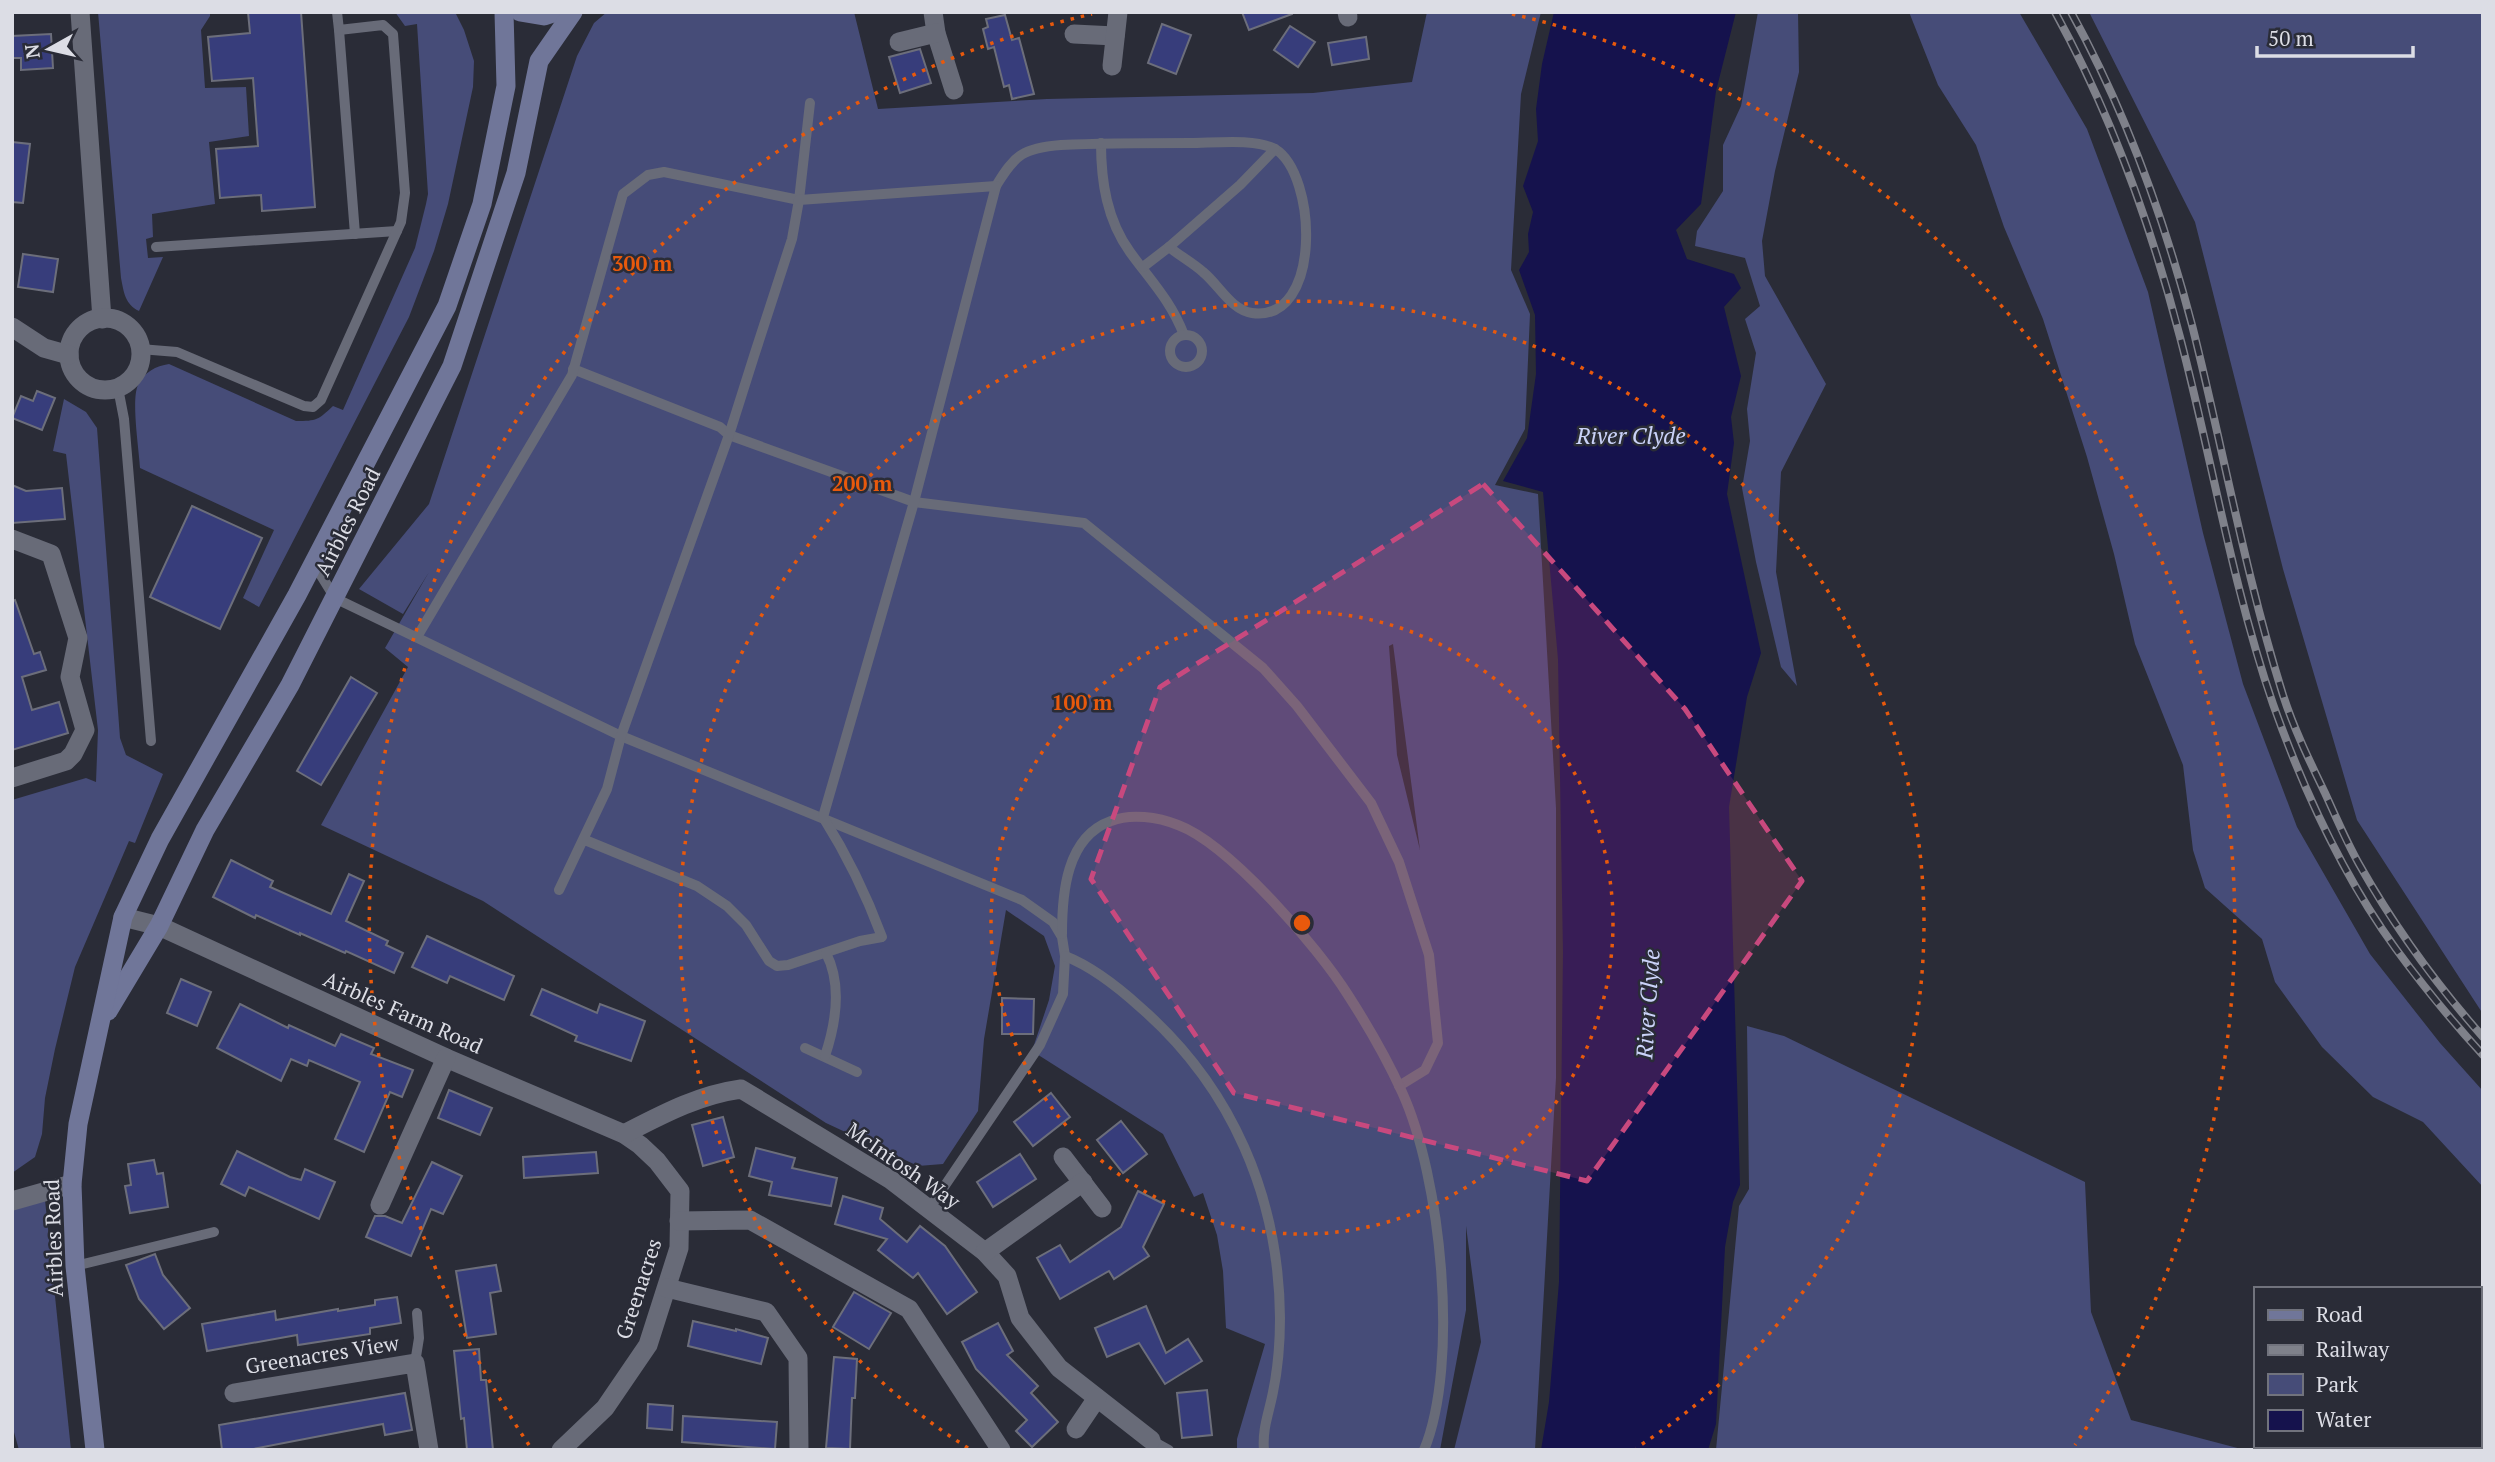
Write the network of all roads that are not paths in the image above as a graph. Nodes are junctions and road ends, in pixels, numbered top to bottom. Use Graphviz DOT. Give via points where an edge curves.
graph roads {
  1 [pos="80,12"];
  2 [pos="337,12"];
  3 [pos="504,12"];
  4 [pos="520,12"];
  5 [pos="556,12"];
  6 [pos="573,12"];
  7 [pos="933,12"];
  8 [pos="1118,12"];
  9 [pos="339,30"];
  10 [pos="936,33"];
  11 [pos="1074,34"];
  12 [pos="1115,36"];
  13 [pos="900,42"];
  14 [pos="1112,66"];
  15 [pos="954,90"];
  16 [pos="810,103"];
  17 [pos="1101,143"];
  18 [pos="1275,149"];
  19 [pos="996,186"];
  20 [pos="799,200"];
  21 [pos="397,231"];
  22 [pos="355,234"];
  23 [pos="156,247"];
  24 [pos="1169,247"];
  25 [pos="1143,267"];
  26 [pos="102,319"];
  27 [pos="12,327"];
  28 [pos="1184,335"];
  29 [pos="140,349"];
  30 [pos="69,355"];
  31 [pos="573,369"];
  32 [pos="118,388"];
  33 [pos="729,435"];
  34 [pos="914,502"];
  35 [pos="12,539"];
  36 [pos="313,564"];
  37 [pos="335,598"];
  38 [pos="417,637"];
  39 [pos="621,736"];
  40 [pos="150,741"];
  41 [pos="12,778"];
  42 [pos="822,817"];
  43 [pos="585,840"];
  44 [pos="559,890"];
  45 [pos="123,916"];
  46 [pos="159,926"];
  47 [pos="1062,937"];
  48 [pos="826,953"];
  49 [pos="1065,956"];
  50 [pos="98,1027"];
  51 [pos="805,1048"];
  52 [pos="825,1056"];
  53 [pos="446,1058"];
  54 [pos="857,1072"];
  55 [pos="1399,1086"];
  56 [pos="624,1134"];
  57 [pos="1063,1157"];
  58 [pos="657,1161"];
  59 [pos="1083,1182"];
  60 [pos="72,1184"];
  61 [pos="12,1201"];
  62 [pos="380,1205"];
  63 [pos="1101,1208"];
  64 [pos="929,1209"];
  65 [pos="679,1221"];
  66 [pos="214,1233"];
  67 [pos="985,1252"];
  68 [pos="75,1266"];
  69 [pos="667,1288"];
  70 [pos="417,1313"];
  71 [pos="415,1363"];
  72 [pos="234,1393"];
  73 [pos="1097,1398"];
  74 [pos="1076,1429"];
  75 [pos="1151,1440"];
  76 [pos="95,1450"];
  77 [pos="429,1450"];
  78 [pos="561,1450"];
  79 [pos="799,1450"];
  80 [pos="1001,1450"];
  81 [pos="1169,1450"];
  82 [pos="1264,1450"];
  83 [pos="1424,1450"];
  1 -- 26 [label="street"];
  2 -- 9 [label="lane"];
  3 -- 36 [label="main road, Airbles Road" via="506,86 482,204 447,306"];
  4 -- 5 [label="main road" via="544,16"];
  6 -- 37 [label="main road, Airbles Road" via="539,61 516,173 452,366"];
  7 -- 10 [label="street"];
  8 -- 12 [label="street"];
  9 -- 21 [label="lane" via="383,25 393,34 405,193"];
  9 -- 22 [label="lane"];
  10 -- 13 [label="street"];
  10 -- 15 [label="street"];
  11 -- 12 [label="street"];
  12 -- 14 [label="street"];
  16 -- 20 [label="lane"];
  17 -- 18 [label="lane" via="1241,142"];
  17 -- 19 [label="lane" via="1028,151 1012,160"];
  17 -- 25 [label="lane" via="1109,212"];
  18 -- 24 [label="lane"];
  18 -- 24 [label="lane" via="1294,171 1306,237 1299,283 1282,305 1250,313 1233,304 1203,272"];
  19 -- 20 [label="lane"];
  19 -- 34 [label="lane"];
  20 -- 31 [label="lane" via="664,172 648,175 623,194"];
  20 -- 33 [label="lane" via="792,239"];
  21 -- 22 [label="lane"];
  21 -- 29 [label="lane" via="321,400 313,407 177,352"];
  22 -- 23 [label="lane"];
  24 -- 25 [label="lane"];
  25 -- 28 [label="lane"];
  26 -- 29 [label="street" via="125,324"];
  26 -- 30 [label="street" via="80,328 72,338"];
  27 -- 30 [label="street" via="44,348"];
  29 -- 32 [label="street" via="134,376"];
  30 -- 32 [label="street" via="82,382 103,391"];
  31 -- 33 [label="lane" via="720,427"];
  31 -- 38 [label="lane"];
  32 -- 40 [label="lane"];
  33 -- 34 [label="lane"];
  33 -- 39 [label="lane"];
  34 -- 42 [label="lane"];
  34 -- 55 [label="lane" via="1084,523 1263,668 1297,706 1371,803 1399,862 1429,955 1437,1043 1425,1070"];
  35 -- 41 [label="street" via="51,554 78,638 70,677 85,730 66,761"];
  36 -- 37 [label="lane"];
  36 -- 45 [label="main road, Airbles Road" via="160,839"];
  37 -- 38 [label="lane"];
  37 -- 46 [label="main road, Airbles Road" via="205,830"];
  38 -- 39 [label="lane"];
  39 -- 42 [label="lane"];
  39 -- 43 [label="lane" via="607,789"];
  42 -- 47 [label="lane" via="1023,900 1053,922"];
  42 -- 48 [label="lane" via="866,895 882,937"];
  43 -- 44 [label="lane"];
  43 -- 48 [label="lane" via="697,887 727,906 777,966"];
  45 -- 46 [label="street, Airbles Farm Road"];
  45 -- 50 [label="main road, Airbles Road"];
  46 -- 50 [label="main road, Airbles Road"];
  46 -- 53 [label="street, Airbles Farm Road"];
  47 -- 49 [label="lane"];
  47 -- 55 [label="lane" via="1067,876 1088,836 1101,824 1118,818 1156,818 1179,825 1224,855 1320,955"];
  48 -- 52 [label="lane" via="831,963 835,1021"];
  49 -- 64 [label="lane" via="1063,994 1040,1045"];
  49 -- 82 [label="lane" via="1121,990 1165,1029 1224,1105 1252,1164 1269,1222 1279,1306 1276,1374 1265,1421"];
  50 -- 60 [label="main road, Airbles Road" via="78,1124"];
  51 -- 52 [label="lane"];
  52 -- 54 [label="lane"];
  53 -- 56 [label="street, Airbles Farm Road"];
  53 -- 62 [label="street"];
  55 -- 83 [label="lane" via="1425,1162 1441,1274 1442,1368 1432,1431"];
  56 -- 58 [label="street, Airbles Farm Road"];
  56 -- 64 [label="street, McIntosh Way" via="712,1093 741,1089 891,1180"];
  57 -- 59 [label="street"];
  58 -- 65 [label="street, Greenacres" via="680,1191"];
  59 -- 63 [label="street"];
  59 -- 67 [label="street"];
  60 -- 61 [label="street"];
  60 -- 68 [label="main road, Airbles Road"];
  64 -- 67 [label="street, McIntosh Way"];
  65 -- 69 [label="street, Greenacres" via="679,1248"];
  65 -- 80 [label="street" via="750,1220 909,1309"];
  66 -- 68 [label="lane"];
  67 -- 73 [label="street, McIntosh Way" via="1007,1276 1020,1318 1059,1368"];
  68 -- 76 [label="main road, Airbles Road"];
  69 -- 78 [label="street, Greenacres" via="649,1345 605,1408"];
  69 -- 79 [label="street" via="766,1311 798,1358"];
  70 -- 71 [label="lane"];
  71 -- 72 [label="street, Greenacres View"];
  71 -- 77 [label="street, Greenacres View"];
  73 -- 74 [label="street"];
  73 -- 75 [label="street, McIntosh Way"];
  75 -- 81 [label="lane, McIntosh Way"];
}
